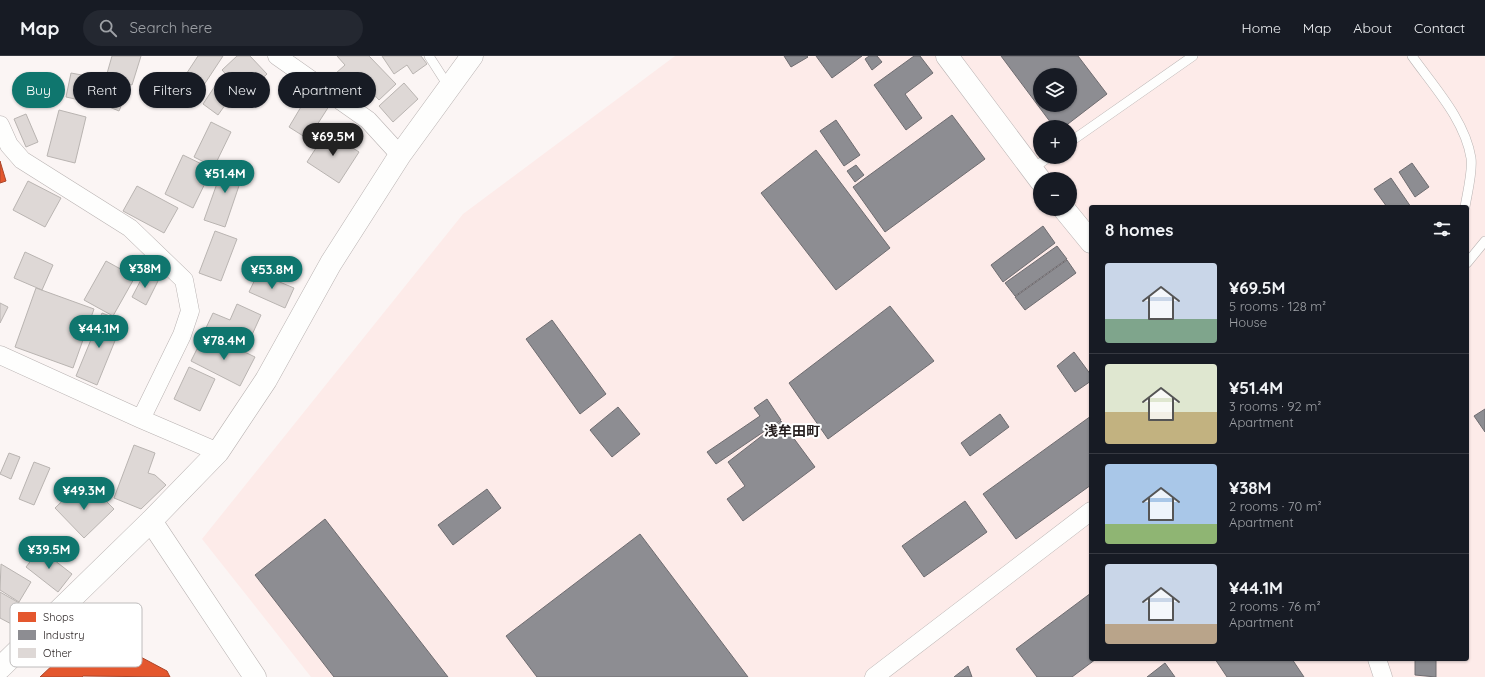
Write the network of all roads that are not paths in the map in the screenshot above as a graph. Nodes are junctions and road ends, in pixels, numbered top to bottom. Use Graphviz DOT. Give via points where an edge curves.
graph roads {
  1 [pos="277,56"];
  2 [pos="429,56"];
  3 [pos="472,56"];
  4 [pos="947,56"];
  5 [pos="1193,56"];
  6 [pos="1412,56"];
  7 [pos="445,81"];
  8 [pos="0,125"];
  9 [pos="1077,137"];
  10 [pos="400,155"];
  11 [pos="1044,164"];
  12 [pos="1034,172"];
  13 [pos="1038,172"];
  14 [pos="1465,205"];
  15 [pos="1070,216"];
  16 [pos="1089,240"];
  17 [pos="1485,241"];
  18 [pos="1469,261"];
  19 [pos="0,355"];
  20 [pos="140,419"];
  21 [pos="218,452"];
  22 [pos="1089,513"];
  23 [pos="151,521"];
  24 [pos="67,603"];
  25 [pos="10,658"];
  26 [pos="1379,661"];
  27 [pos="0,668"];
  28 [pos="255,677"];
  29 [pos="874,677"];
  30 [pos="1383,677"];
  1 -- 10 [label="street" via="368,120"];
  2 -- 7 [label="lane"];
  3 -- 10 [label="street"];
  4 -- 12 [label="street"];
  5 -- 9 [label="lane"];
  6 -- 14 [label="lane" via="1444,99 1462,129 1471,159"];
  8 -- 20 [label="street" via="9,145 22,160 130,228 184,280 190,310 182,335"];
  10 -- 21 [label="street" via="331,263 266,380"];
  11 -- 13 [label="lane"];
  15 -- 16 [label="street"];
  17 -- 18 [label="lane"];
  19 -- 20 [label="street"];
  20 -- 21 [label="street"];
  21 -- 23 [label="street"];
  22 -- 29 [label="street"];
  23 -- 24 [label="street"];
  23 -- 28 [label="street"];
  25 -- 27 [label="street"];
  26 -- 30 [label="street"];
}
